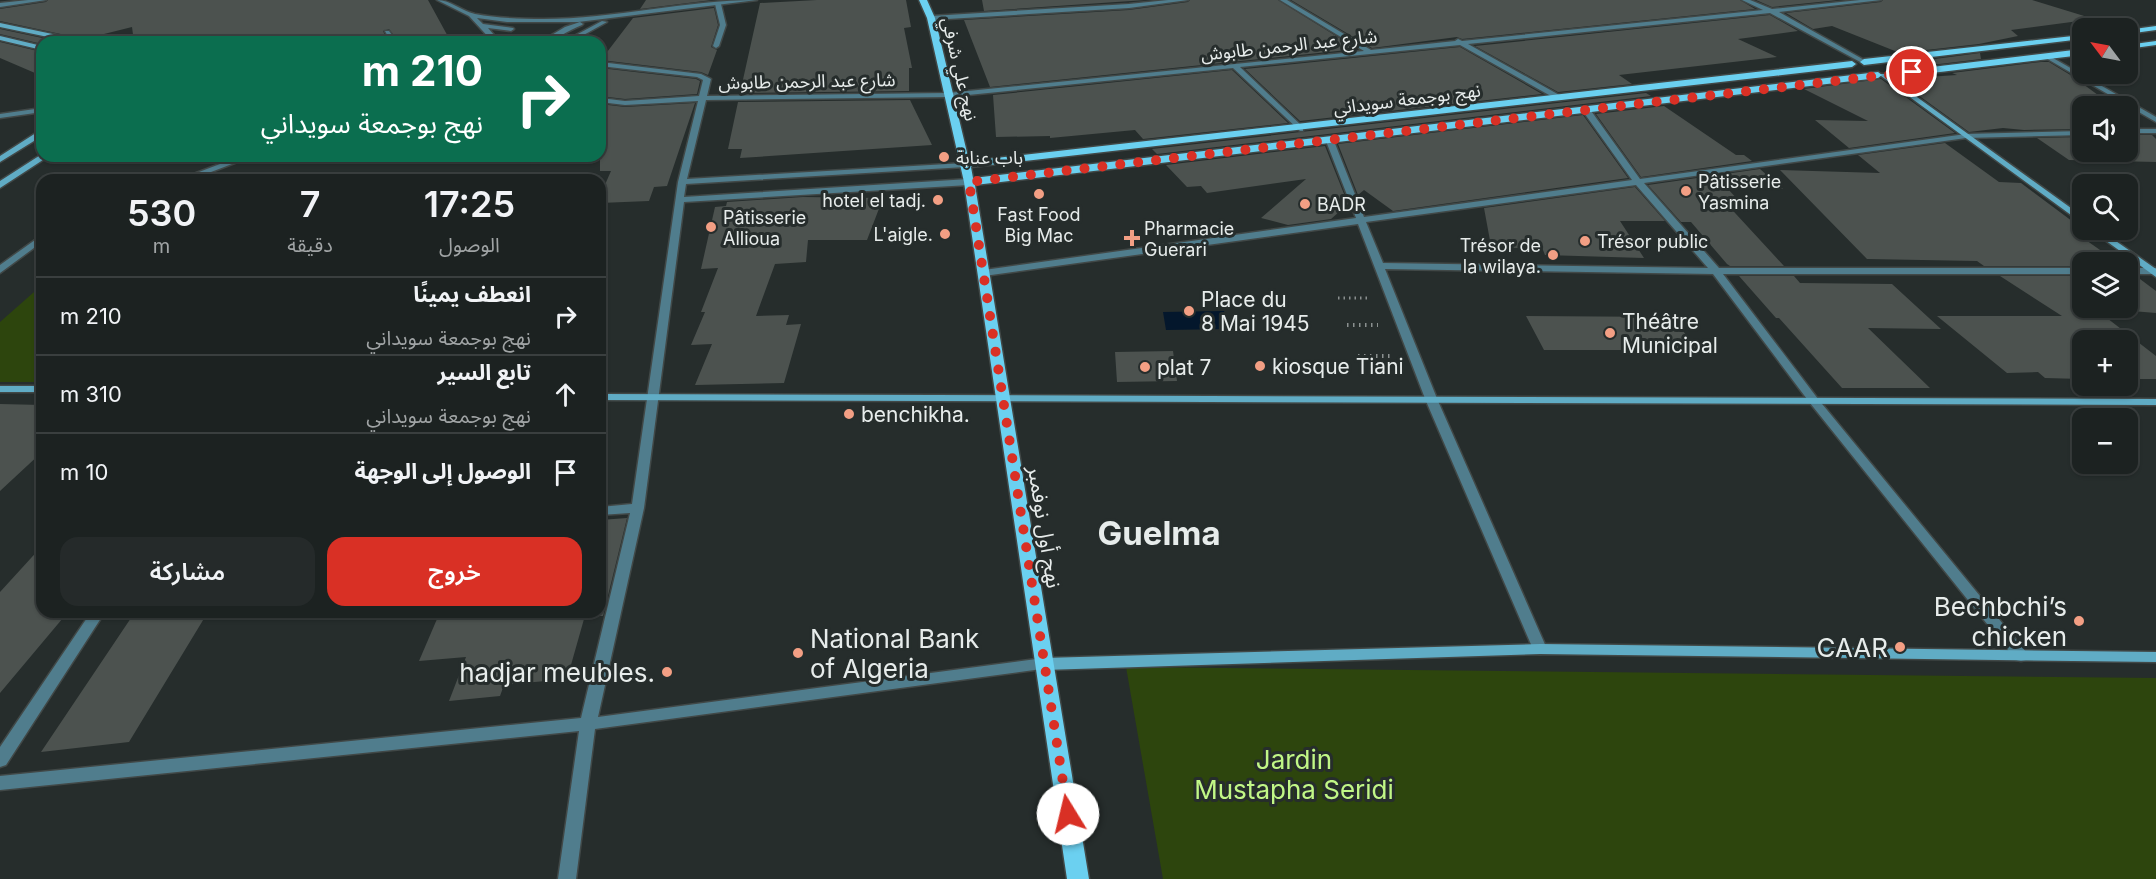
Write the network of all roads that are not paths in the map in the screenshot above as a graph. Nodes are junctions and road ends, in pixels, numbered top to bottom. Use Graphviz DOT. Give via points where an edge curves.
graph roads {
  1 [pos="43,0"];
  2 [pos="440,0"];
  3 [pos="754,0"];
  4 [pos="923,0"];
  5 [pos="1185,0"];
  6 [pos="1283,0"];
  7 [pos="1745,0"];
  8 [pos="1878,0"];
  9 [pos="718,4"];
  10 [pos="0,5"];
  11 [pos="1772,10"];
  12 [pos="471,15"];
  13 [pos="619,17"];
  14 [pos="931,18"];
  15 [pos="598,19"];
  16 [pos="0,25"];
  17 [pos="482,26"];
  18 [pos="2156,28"];
  19 [pos="515,29"];
  20 [pos="524,29"];
  21 [pos="2138,30"];
  22 [pos="387,32"];
  23 [pos="52,36"];
  24 [pos="390,36"];
  25 [pos="491,36"];
  26 [pos="553,36"];
  27 [pos="577,36"];
  28 [pos="0,38"];
  29 [pos="2072,38"];
  30 [pos="1458,41"];
  31 [pos="2156,43"];
  32 [pos="2138,45"];
  33 [pos="716,46"];
  34 [pos="36,47"];
  35 [pos="1369,51"];
  36 [pos="2072,53"];
  37 [pos="2046,56"];
  38 [pos="1864,62"];
  39 [pos="1852,64"];
  40 [pos="606,65"];
  41 [pos="1236,67"];
  42 [pos="1884,75"];
  43 [pos="948,94"];
  44 [pos="703,98"];
  45 [pos="1558,98"];
  46 [pos="606,100"];
  47 [pos="1586,110"];
  48 [pos="36,111"];
  49 [pos="0,116"];
  50 [pos="2156,120"];
  51 [pos="1300,129"];
  52 [pos="2156,131"];
  53 [pos="2138,132"];
  54 [pos="2072,133"];
  55 [pos="1966,136"];
  56 [pos="36,137"];
  57 [pos="1330,141"];
  58 [pos="0,160"];
  59 [pos="36,162"];
  60 [pos="232,162"];
  61 [pos="965,165"];
  62 [pos="199,174"];
  63 [pos="1637,181"];
  64 [pos="682,182"];
  65 [pos="969,182"];
  66 [pos="0,185"];
  67 [pos="681,200"];
  68 [pos="2072,213"];
  69 [pos="1361,220"];
  70 [pos="2109,240"];
  71 [pos="36,243"];
  72 [pos="1380,266"];
  73 [pos="0,270"];
  74 [pos="1716,271"];
  75 [pos="2072,271"];
  76 [pos="2138,271"];
  77 [pos="2154,272"];
  78 [pos="984,273"];
  79 [pos="0,389"];
  80 [pos="36,389"];
  81 [pos="606,397"];
  82 [pos="653,397"];
  83 [pos="1002,399"];
  84 [pos="1432,400"];
  85 [pos="1814,401"];
  86 [pos="2156,402"];
  87 [pos="638,508"];
  88 [pos="606,511"];
  89 [pos="94,618"];
  90 [pos="1540,649"];
  91 [pos="2021,656"];
  92 [pos="2156,657"];
  93 [pos="1044,664"];
  94 [pos="588,724"];
  95 [pos="0,760"];
  96 [pos="0,783"];
  97 [pos="567,879"];
  98 [pos="1078,879"];
  1 -- 10 [label="street"];
  2 -- 12 [label="street"];
  3 -- 9 [label="street"];
  4 -- 14 [label="main road, نهج علي شرفي"];
  5 -- 14 [label="street"];
  6 -- 35 [label="street"];
  7 -- 11 [label="street"];
  8 -- 11 [label="street, شارع عبد الرحمن طابوش"];
  9 -- 13 [label="street"];
  9 -- 33 [label="street" via="723,25"];
  11 -- 30 [label="street, شارع عبد الرحمن طابوش"];
  11 -- 38 [label="street"];
  12 -- 15 [label="street" via="524,22"];
  12 -- 17 [label="street"];
  13 -- 15 [label="street"];
  13 -- 27 [label="street"];
  14 -- 43 [label="main road, نهج علي شرفي"];
  15 -- 20 [label="street"];
  15 -- 26 [label="street"];
  16 -- 23 [label="main road"];
  17 -- 19 [label="street"];
  17 -- 25 [label="street"];
  18 -- 21 [label="main road"];
  22 -- 24 [label="street"];
  28 -- 34 [label="main road"];
  29 -- 38 [label="main road"];
  30 -- 35 [label="street, شارع عبد الرحمن طابوش"];
  30 -- 45 [label="street"];
  31 -- 32 [label="main road"];
  35 -- 41 [label="street, شارع عبد الرحمن طابوش"];
  36 -- 37 [label="main road, نهج بوجمعة سويداني"];
  37 -- 42 [label="main road, نهج بوجمعة سويداني"];
  37 -- 50 [label="street"];
  38 -- 39 [label="main road, نهج بوجمعة سويداني"];
  38 -- 42 [label="main road" via="1895,72"];
  39 -- 42 [label="main road" via="1855,69"];
  39 -- 45 [label="main road, نهج بوجمعة سويداني"];
  40 -- 44 [label="street" via="699,75 707,79"];
  41 -- 43 [label="street, شارع عبد الرحمن طابوش"];
  41 -- 51 [label="street"];
  42 -- 47 [label="main road, نهج بوجمعة سويداني"];
  42 -- 55 [label="main road"];
  43 -- 44 [label="street, شارع عبد الرحمن طابوش"];
  43 -- 61 [label="main road, نهج علي شرفي"];
  44 -- 46 [label="street, شارع عبد الرحمن طابوش" via="644,103"];
  44 -- 64 [label="street"];
  45 -- 51 [label="main road, نهج بوجمعة سويداني"];
  47 -- 57 [label="main road, نهج بوجمعة سويداني"];
  47 -- 63 [label="street"];
  48 -- 49 [label="street"];
  51 -- 61 [label="main road, نهج بوجمعة سويداني"];
  52 -- 53 [label="street"];
  54 -- 55 [label="street"];
  55 -- 63 [label="street"];
  55 -- 68 [label="main road"];
  56 -- 58 [label="main road"];
  57 -- 65 [label="main road, نهج بوجمعة سويداني"];
  57 -- 69 [label="street"];
  59 -- 66 [label="main road"];
  60 -- 62 [label="street"];
  61 -- 64 [label="street"];
  61 -- 65 [label="main road, نهج علي شرفي"];
  63 -- 69 [label="street"];
  63 -- 74 [label="street"];
  64 -- 67 [label="street"];
  65 -- 67 [label="street"];
  65 -- 78 [label="main road, نهج أول نوفمبر"];
  67 -- 82 [label="street"];
  69 -- 72 [label="street"];
  69 -- 78 [label="street"];
  70 -- 77 [label="main road"];
  71 -- 73 [label="street"];
  72 -- 74 [label="street"];
  72 -- 84 [label="street"];
  74 -- 75 [label="street"];
  74 -- 85 [label="street"];
  76 -- 77 [label="street"];
  78 -- 83 [label="main road, نهج أول نوفمبر"];
  79 -- 80 [label="main road"];
  81 -- 82 [label="main road"];
  82 -- 83 [label="main road"];
  82 -- 87 [label="street"];
  83 -- 84 [label="main road"];
  83 -- 93 [label="main road, نهج أول نوفمبر"];
  84 -- 85 [label="main road"];
  84 -- 90 [label="street"];
  85 -- 86 [label="main road"];
  85 -- 91 [label="street"];
  87 -- 88 [label="street"];
  87 -- 94 [label="street"];
  89 -- 95 [label="street"];
  90 -- 91 [label="main road"];
  90 -- 93 [label="main road"];
  91 -- 92 [label="main road"];
  93 -- 94 [label="street"];
  93 -- 98 [label="main road, نهج أول نوفمبر"];
  94 -- 96 [label="street"];
  94 -- 97 [label="street"];
}
